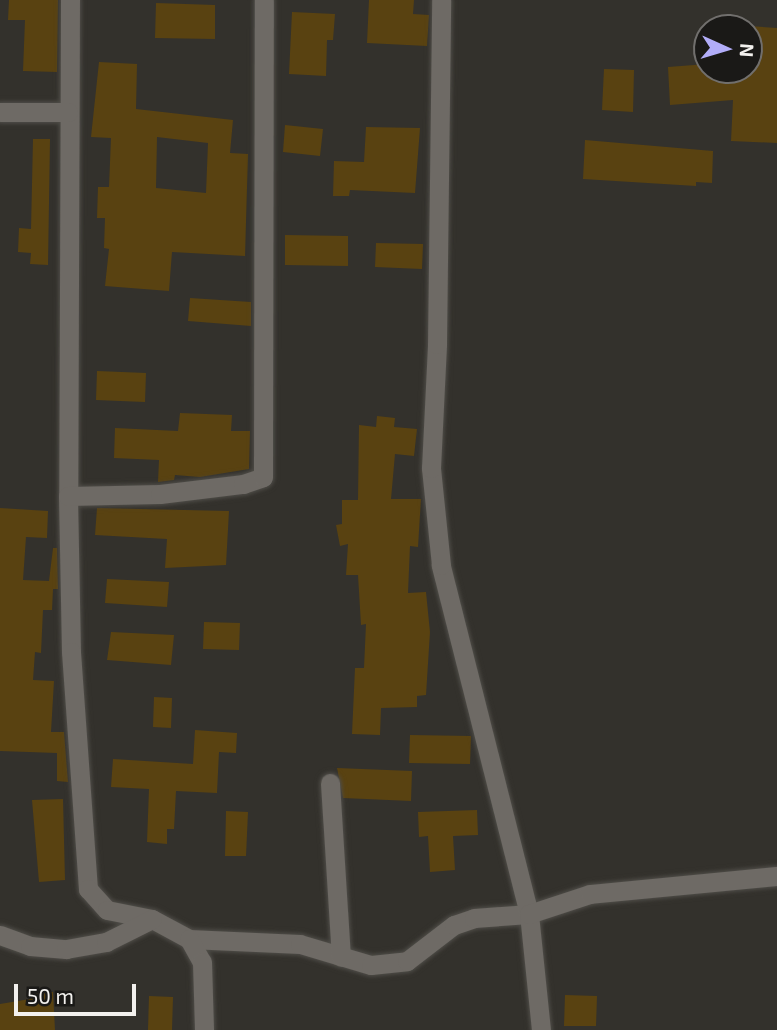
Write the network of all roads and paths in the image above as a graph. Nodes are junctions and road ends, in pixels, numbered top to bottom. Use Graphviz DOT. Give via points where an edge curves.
graph roads {
  1 [pos="70,0"];
  2 [pos="264,0"];
  3 [pos="441,0"];
  4 [pos="0,112"];
  5 [pos="68,112"];
  6 [pos="68,496"];
  7 [pos="330,783"];
  8 [pos="777,876"];
  9 [pos="529,914"];
  10 [pos="152,919"];
  11 [pos="0,935"];
  12 [pos="188,940"];
  13 [pos="341,957"];
  14 [pos="204,1030"];
  15 [pos="541,1030"];
  1 -- 5 [label="street"];
  2 -- 6 [label="street" via="263,477 243,484 160,494"];
  3 -- 9 [label="street" via="431,468 441,565"];
  4 -- 5 [label="street"];
  5 -- 6 [label="street"];
  6 -- 10 [label="street" via="72,652 88,889 107,909"];
  7 -- 13 [label="street"];
  8 -- 9 [label="street" via="590,894"];
  9 -- 13 [label="street" via="474,918 454,925 407,961 371,965"];
  9 -- 15 [label="street"];
  10 -- 11 [label="street" via="106,942 66,949 30,946"];
  10 -- 12 [label="street"];
  12 -- 13 [label="street" via="300,944"];
  12 -- 14 [label="street" via="202,962"];
}
